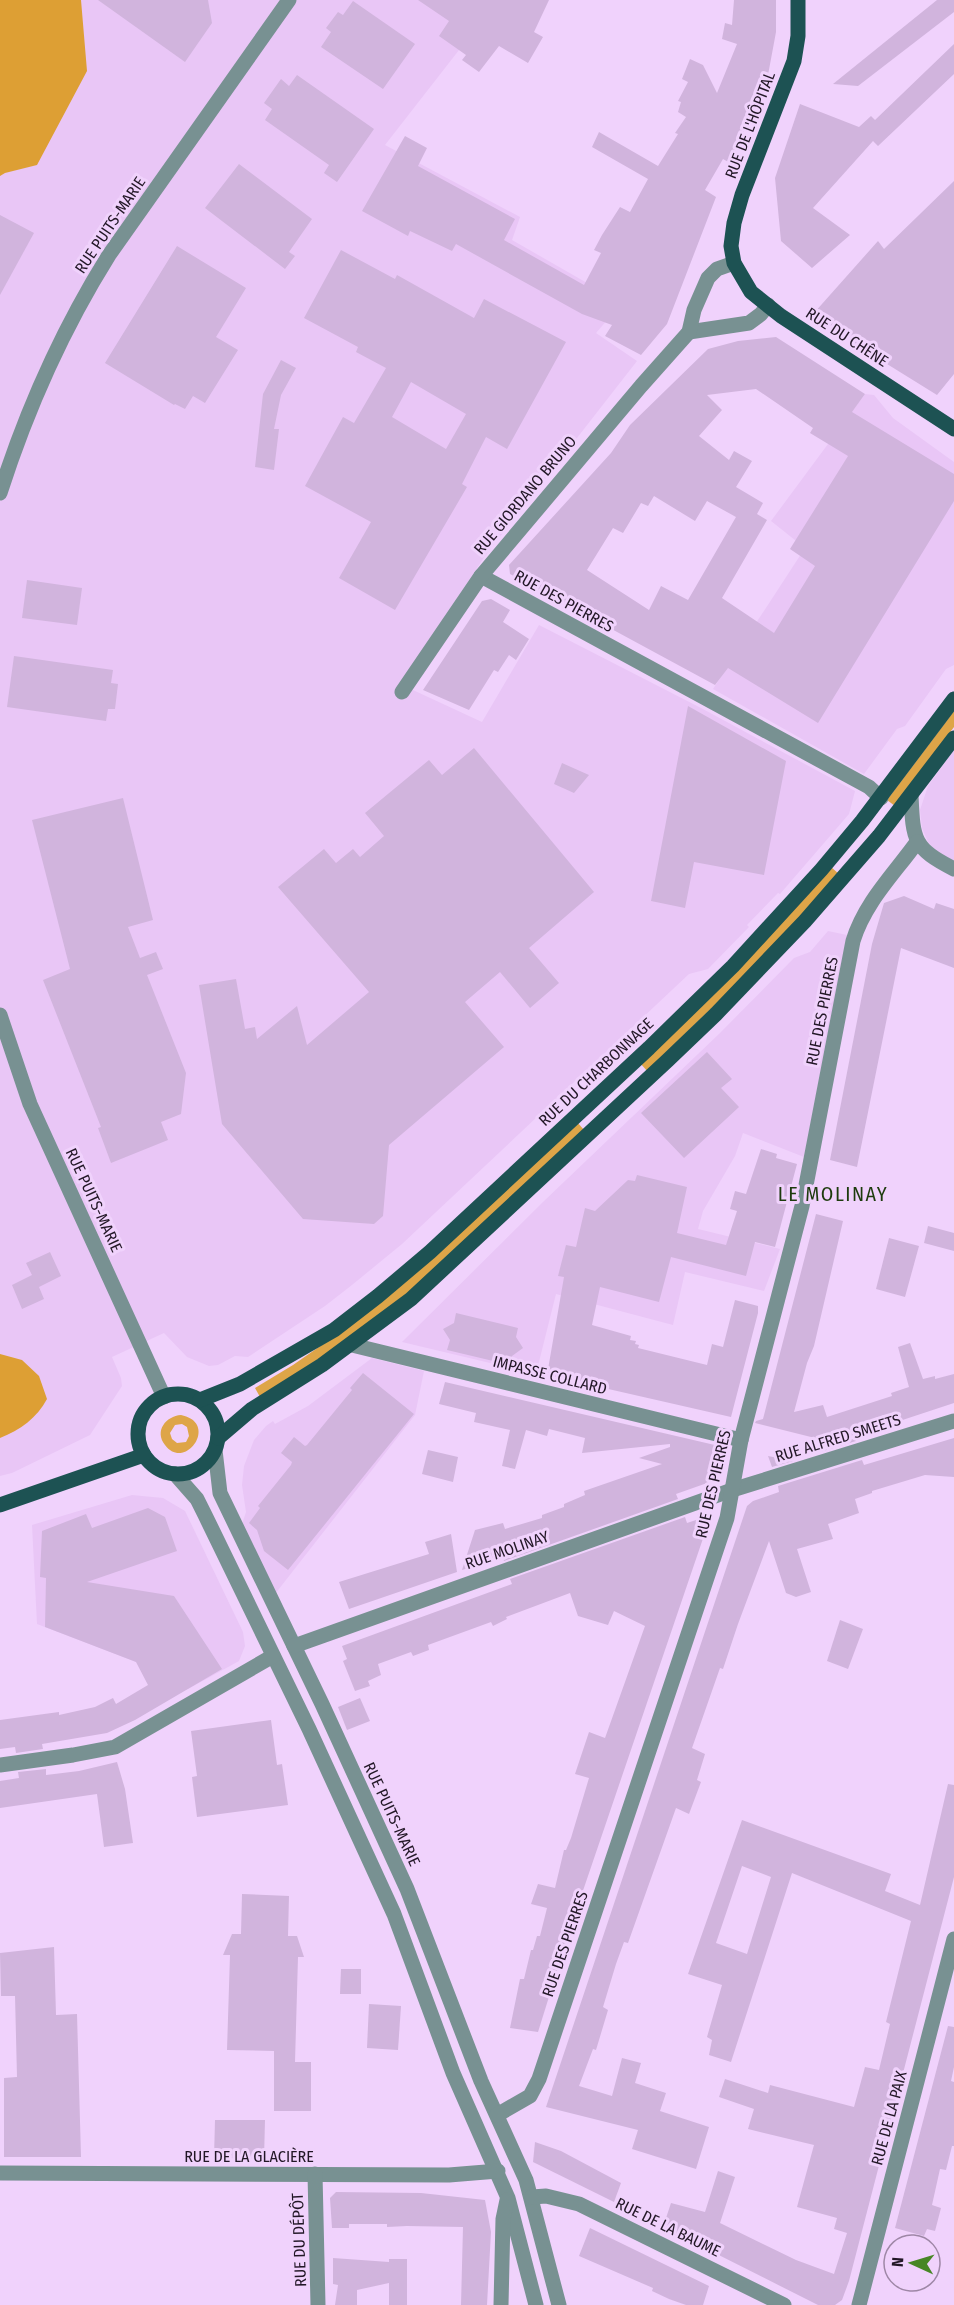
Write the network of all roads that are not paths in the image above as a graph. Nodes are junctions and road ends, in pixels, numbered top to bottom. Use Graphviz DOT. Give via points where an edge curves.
graph roads {
  1 [pos="289,0"];
  2 [pos="798,0"];
  3 [pos="734,263"];
  4 [pos="768,305"];
  5 [pos="689,332"];
  6 [pos="954,429"];
  7 [pos="0,493"];
  8 [pos="482,576"];
  9 [pos="402,692"];
  10 [pos="954,699"];
  11 [pos="954,738"];
  12 [pos="911,795"];
  13 [pos="881,798"];
  14 [pos="917,842"];
  15 [pos="954,869"];
  16 [pos="0,1015"];
  17 [pos="352,1345"];
  18 [pos="164,1396"];
  19 [pos="200,1400"];
  20 [pos="954,1421"];
  21 [pos="741,1440"];
  22 [pos="217,1444"];
  23 [pos="144,1455"];
  24 [pos="175,1474"];
  25 [pos="732,1490"];
  26 [pos="0,1505"];
  27 [pos="294,1646"];
  28 [pos="273,1656"];
  29 [pos="0,1765"];
  30 [pos="954,1939"];
  31 [pos="497,2115"];
  32 [pos="498,2171"];
  33 [pos="0,2173"];
  34 [pos="315,2174"];
  35 [pos="531,2197"];
  36 [pos="508,2198"];
  37 [pos="318,2305"];
  38 [pos="501,2305"];
  39 [pos="536,2305"];
  40 [pos="559,2305"];
  41 [pos="784,2305"];
  42 [pos="859,2305"];
  1 -- 7 [label="street, RUE PUITS-MARIE" via="87,289 32,402"];
  2 -- 3 [label="main road, RUE DE L'HÔPITAL" via="794,61 742,195 731,246"];
  3 -- 4 [label="main road, RUE DU CHÊNE" via="751,292"];
  3 -- 5 [label="street, RUE GIORDANO BRUNO" via="717,269 708,278"];
  4 -- 5 [label="street" via="749,322"];
  4 -- 6 [label="main road, RUE DU CHÊNE"];
  5 -- 8 [label="street, RUE GIORDANO BRUNO"];
  8 -- 9 [label="street, RUE GIORDANO BRUNO"];
  8 -- 13 [label="street, RUE DES PIERRES" via="869,787"];
  10 -- 13 [label="main road, RUE DU CHARBONNAGE"];
  11 -- 12 [label="main road"];
  12 -- 14 [label="street"];
  12 -- 17 [label="main road" via="805,921 716,1014 433,1280"];
  13 -- 19 [label="main road, RUE DU CHARBONNAGE" via="821,870 691,1008 411,1270 314,1342 231,1388"];
  14 -- 15 [label="street"];
  14 -- 21 [label="street, RUE DES PIERRES" via="870,903 858,927 802,1206"];
  16 -- 18 [label="street, RUE PUITS-MARIE" via="30,1104"];
  17 -- 21 [label="street, IMPASSE COLLARD"];
  17 -- 22 [label="main road" via="252,1409"];
  18 -- 19 [label="main road" via="182,1394"];
  18 -- 23 [label="main road" via="154,1402 140,1421 138,1432"];
  19 -- 22 [label="main road" via="215,1418"];
  20 -- 25 [label="street, RUE ALFRED SMEETS"];
  21 -- 25 [label="street, RUE DES PIERRES"];
  22 -- 24 [label="main road" via="204,1466 188,1474"];
  22 -- 27 [label="street, RUE PUITS-MARIE" via="220,1493"];
  23 -- 24 [label="main road" via="152,1465"];
  23 -- 26 [label="main road"];
  24 -- 28 [label="street" via="197,1499"];
  25 -- 27 [label="street, RUE MOLINAY"];
  25 -- 31 [label="street, RUE DES PIERRES" via="721,1538 539,2079 530,2096"];
  27 -- 31 [label="street, RUE PUITS-MARIE" via="407,1889"];
  28 -- 29 [label="street" via="127,1741 74,1755"];
  28 -- 32 [label="street" via="394,1914 453,2073"];
  30 -- 42 [label="street, RUE DE LA PAIX"];
  31 -- 35 [label="street, RUE PUITS-MARIE"];
  32 -- 34 [label="street, RUE DE LA GLACIÈRE" via="449,2175"];
  32 -- 36 [label="street"];
  33 -- 34 [label="street, RUE DE LA GLACIÈRE"];
  34 -- 37 [label="street, RUE DU DÉPÔT"];
  35 -- 40 [label="street, RUE PUITS-MARIE"];
  35 -- 41 [label="street, RUE DE LA BAUME" via="546,2196 579,2204"];
  36 -- 38 [label="street" via="503,2219"];
  36 -- 39 [label="street"];
}
